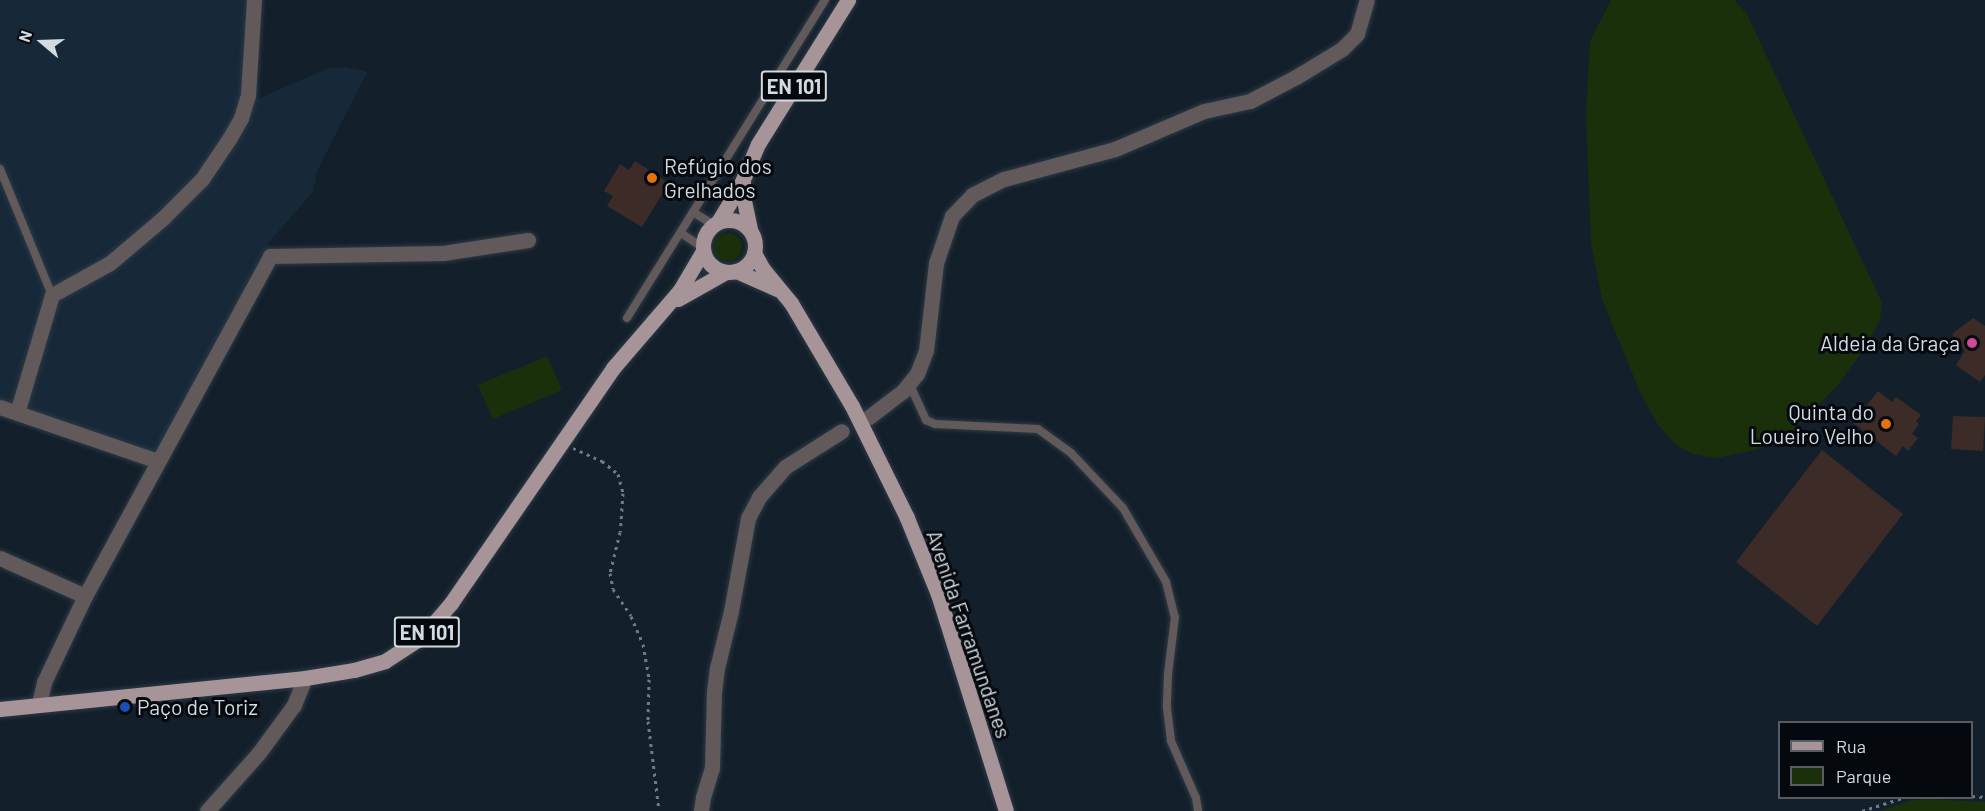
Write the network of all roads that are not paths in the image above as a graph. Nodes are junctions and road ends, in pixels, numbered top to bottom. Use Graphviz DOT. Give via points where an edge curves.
graph roads {
  1 [pos="254,0"];
  2 [pos="825,0"];
  3 [pos="848,0"];
  4 [pos="1367,0"];
  5 [pos="0,169"];
  6 [pos="745,174"];
  7 [pos="693,212"];
  8 [pos="716,224"];
  9 [pos="750,230"];
  10 [pos="681,233"];
  11 [pos="528,240"];
  12 [pos="703,250"];
  13 [pos="754,253"];
  14 [pos="731,271"];
  15 [pos="779,291"];
  16 [pos="52,295"];
  17 [pos="663,310"];
  18 [pos="627,318"];
  19 [pos="909,383"];
  20 [pos="0,407"];
  21 [pos="18,413"];
  22 [pos="869,417"];
  23 [pos="842,431"];
  24 [pos="158,461"];
  25 [pos="0,558"];
  26 [pos="85,596"];
  27 [pos="305,678"];
  28 [pos="39,704"];
  29 [pos="0,710"];
  30 [pos="207,811"];
  31 [pos="701,811"];
  32 [pos="1006,811"];
  33 [pos="1198,811"];
  1 -- 16 [label="street" via="248,95 241,117 207,171 163,218 110,263"];
  2 -- 7 [label="lane"];
  3 -- 6 [label="main road, EN 101" via="758,144"];
  4 -- 19 [label="street" via="1357,34 1342,49 1250,101 1204,111 1115,149 1004,178 972,195 952,216 936,263 926,351 917,375"];
  5 -- 16 [label="lane"];
  6 -- 8 [label="main road"];
  6 -- 9 [label="main road" via="743,196"];
  7 -- 8 [label="lane"];
  7 -- 10 [label="lane"];
  8 -- 9 [label="main road" via="736,221"];
  8 -- 12 [label="main road" via="705,235"];
  9 -- 13 [label="main road"];
  10 -- 12 [label="lane"];
  10 -- 18 [label="lane"];
  11 -- 24 [label="street" via="442,253 270,256"];
  12 -- 14 [label="main road" via="707,262"];
  12 -- 17 [label="main road" via="680,290"];
  13 -- 14 [label="main road" via="748,264"];
  13 -- 15 [label="main road, Avenida Farramundanes"];
  14 -- 15 [label="main road"];
  14 -- 17 [label="main road" via="684,294"];
  15 -- 32 [label="main road, Avenida Farramundanes" via="791,303 907,518 938,594"];
  16 -- 21 [label="street"];
  17 -- 27 [label="main road, EN 101" via="613,368 451,603 422,637 385,661"];
  19 -- 22 [label="street"];
  19 -- 33 [label="lane" via="926,420 935,424 1038,429 1071,453 1123,508 1166,582 1175,617 1167,708 1171,741"];
  20 -- 21 [label="street"];
  21 -- 24 [label="street"];
  23 -- 31 [label="street" via="785,467 759,497 748,518 717,668 712,768"];
  24 -- 26 [label="street"];
  25 -- 26 [label="street"];
  26 -- 28 [label="street" via="44,682"];
  27 -- 28 [label="main road, EN 101"];
  27 -- 30 [label="street" via="294,705 258,754"];
  28 -- 29 [label="main road, EN 101"];
}
